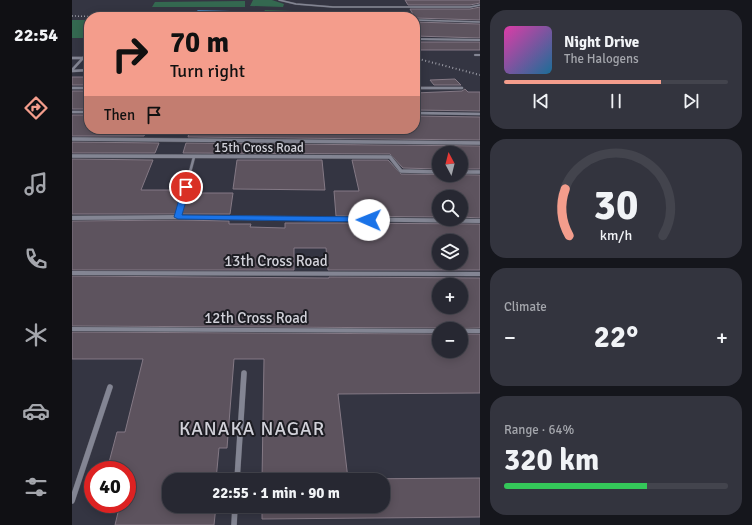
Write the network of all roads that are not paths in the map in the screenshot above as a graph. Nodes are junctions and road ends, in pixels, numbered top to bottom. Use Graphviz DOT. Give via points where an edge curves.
graph roads {
  1 [pos="279,0"];
  2 [pos="480,5"];
  3 [pos="420,20"];
  4 [pos="480,22"];
  5 [pos="420,39"];
  6 [pos="480,40"];
  7 [pos="475,55"];
  8 [pos="480,55"];
  9 [pos="72,58"];
  10 [pos="83,58"];
  11 [pos="72,70"];
  12 [pos="84,70"];
  13 [pos="72,88"];
  14 [pos="84,88"];
  15 [pos="420,88"];
  16 [pos="462,88"];
  17 [pos="72,112"];
  18 [pos="84,112"];
  19 [pos="420,113"];
  20 [pos="480,114"];
  21 [pos="72,138"];
  22 [pos="480,143"];
  23 [pos="72,156"];
  24 [pos="194,157"];
  25 [pos="432,172"];
  26 [pos="468,172"];
  27 [pos="480,172"];
  28 [pos="178,217"];
  29 [pos="72,218"];
  30 [pos="480,221"];
  31 [pos="72,273"];
  32 [pos="480,274"];
  33 [pos="72,329"];
  34 [pos="432,331"];
  35 [pos="468,331"];
  36 [pos="480,331"];
  37 [pos="244,373"];
  38 [pos="110,387"];
  39 [pos="237,473"];
  40 [pos="72,501"];
  41 [pos="235,513"];
  42 [pos="234,525"];
  1 -- 2 [label="lane" via="333,7"];
  3 -- 4 [label="lane"];
  5 -- 6 [label="street"];
  7 -- 8 [label="street"];
  9 -- 10 [label="street"];
  10 -- 11 [label="street"];
  11 -- 12 [label="street"];
  13 -- 14 [label="street"];
  15 -- 16 [label="street"];
  17 -- 18 [label="street"];
  19 -- 20 [label="street"];
  21 -- 22 [label="street"];
  23 -- 24 [label="street, 15th Cross Road"];
  24 -- 25 [label="street, 15th Cross Road" via="390,158 401,171"];
  24 -- 28 [label="lane"];
  26 -- 27 [label="street"];
  28 -- 29 [label="street"];
  28 -- 30 [label="street"];
  31 -- 32 [label="street, 13th Cross Road"];
  33 -- 34 [label="street, 12th Cross Road"];
  35 -- 36 [label="street"];
  37 -- 39 [label="street"];
  38 -- 40 [label="street"];
  41 -- 42 [label="street"];
}
